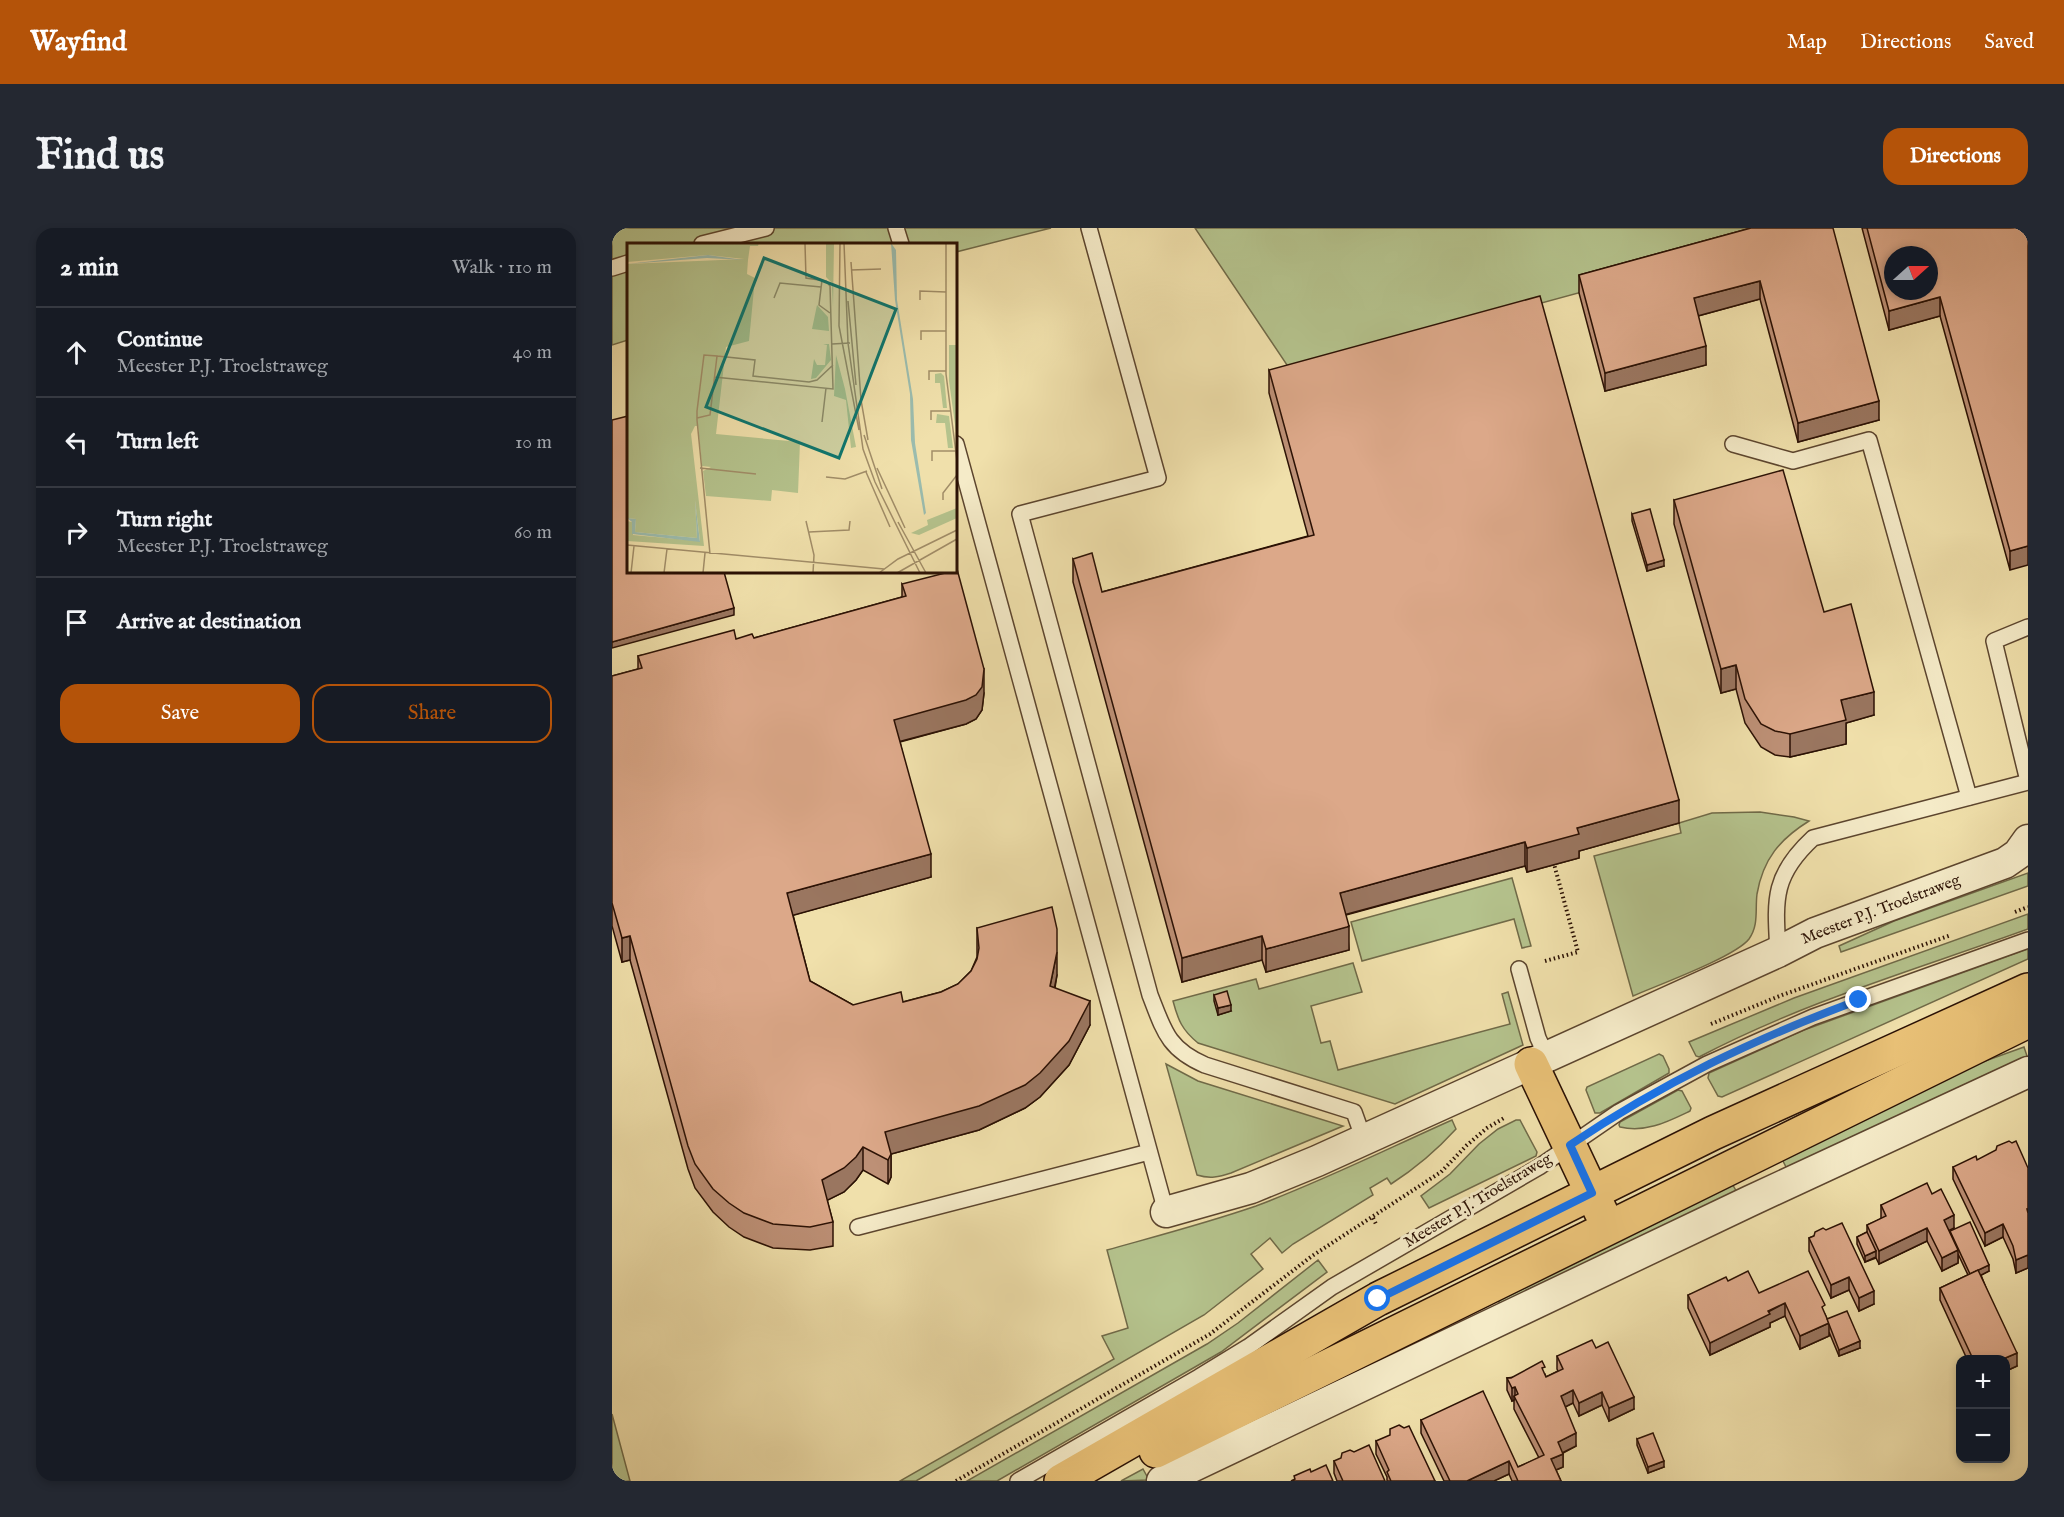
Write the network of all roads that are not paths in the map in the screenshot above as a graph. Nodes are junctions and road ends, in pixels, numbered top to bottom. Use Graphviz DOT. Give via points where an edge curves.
graph roads {
  1 [pos="766,228"];
  2 [pos="896,228"];
  3 [pos="1089,228"];
  4 [pos="706,243"];
  5 [pos="901,243"];
  6 [pos="627,263"];
  7 [pos="612,268"];
  8 [pos="1733,444"];
  9 [pos="957,448"];
  10 [pos="2028,627"];
  11 [pos="2028,782"];
  12 [pos="1969,797"];
  13 [pos="2028,840"];
  14 [pos="2028,940"];
  15 [pos="1778,952"];
  16 [pos="1519,969"];
  17 [pos="2028,990"];
  18 [pos="2028,1021"];
  19 [pos="1539,1060"];
  20 [pos="2028,1072"];
  21 [pos="1364,1140"];
  22 [pos="1570,1145"];
  23 [pos="1149,1152"];
  24 [pos="1592,1193"];
  25 [pos="1166,1212"];
  26 [pos="858,1227"];
  27 [pos="1608,1227"];
  28 [pos="1157,1472"];
  29 [pos="1018,1481"];
  30 [pos="1062,1481"];
  31 [pos="1102,1481"];
  1 -- 4 [label="lane"];
  2 -- 5 [label="lane"];
  3 -- 21 [label="lane" via="1158,478 1020,514 1150,995 1174,1047 1188,1057 1354,1112"];
  6 -- 7 [label="lane"];
  8 -- 12 [label="lane" via="1793,461 1869,440"];
  9 -- 23 [label="lane"];
  10 -- 11 [label="lane" via="1994,640"];
  11 -- 12 [label="lane"];
  12 -- 15 [label="lane" via="1813,838 1794,856 1780,880 1776,914"];
  13 -- 15 [label="street, Meester P.J. Troelstraweg" via="2005,863 1815,933"];
  14 -- 22 [label="lane, Meester P.J. Troelstraweg" via="1813,1017 1731,1052 1619,1112"];
  15 -- 19 [label="street, Meester P.J. Troelstraweg"];
  16 -- 19 [label="lane" via="1538,1038"];
  17 -- 24 [label="main road" via="1713,1133"];
  18 -- 27 [label="main road"];
  19 -- 21 [label="street, Meester P.J. Troelstraweg"];
  19 -- 22 [label="main road"];
  20 -- 28 [label="street"];
  21 -- 25 [label="street, Meester P.J. Troelstraweg" via="1251,1188"];
  22 -- 24 [label="main road"];
  22 -- 29 [label="lane, Meester P.J. Troelstraweg" via="1539,1167 1332,1287 1199,1377"];
  23 -- 25 [label="lane"];
  23 -- 26 [label="lane"];
  24 -- 27 [label="main road"];
  24 -- 30 [label="main road" via="1359,1310"];
  27 -- 28 [label="main road"];
  28 -- 31 [label="main road"];
}
